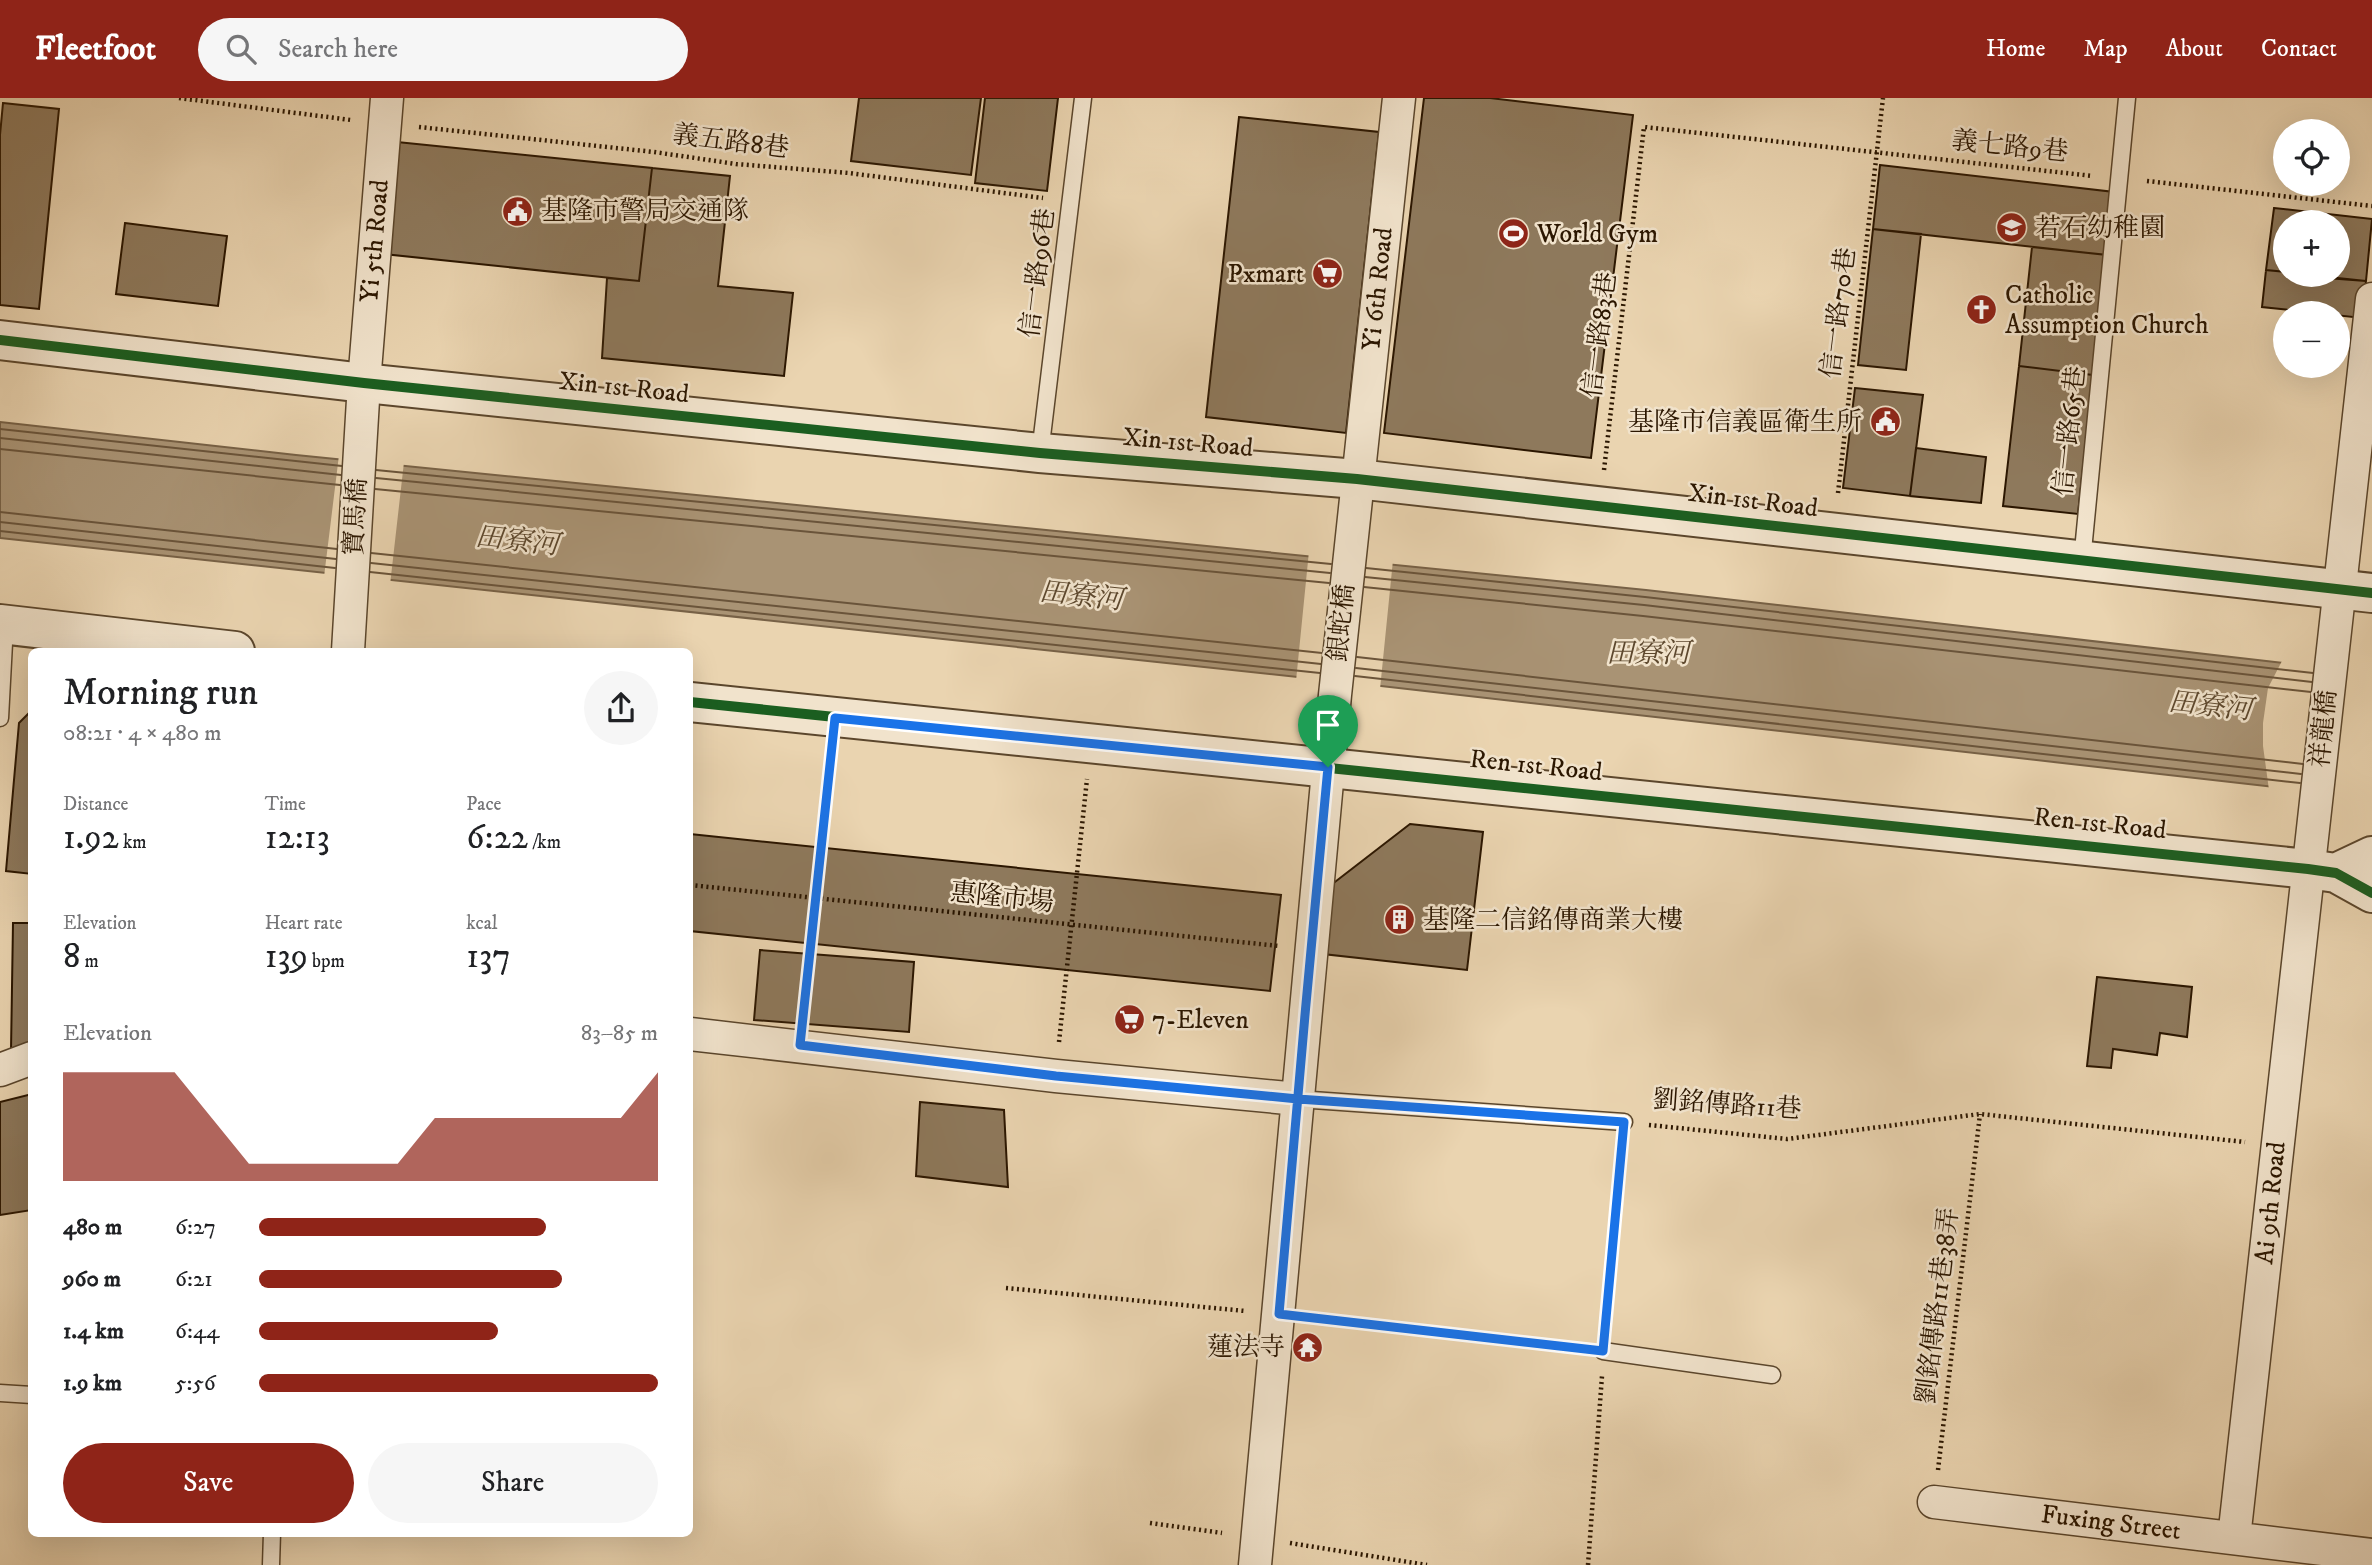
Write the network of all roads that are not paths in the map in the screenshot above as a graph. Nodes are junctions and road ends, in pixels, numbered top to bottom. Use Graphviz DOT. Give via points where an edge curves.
graph roads {
  1 [pos="1083,98"];
  2 [pos="1399,98"];
  3 [pos="2127,98"];
  4 [pos="386,111"];
  5 [pos="2372,299"];
  6 [pos="0,340"];
  7 [pos="364,383"];
  8 [pos="1040,453"];
  9 [pos="1357,479"];
  10 [pos="2082,561"];
  11 [pos="2356,591"];
  12 [pos="2,624"];
  13 [pos="209,648"];
  14 [pos="348,648"];
  15 [pos="693,702"];
  16 [pos="0,718"];
  17 [pos="1328,767"];
  18 [pos="2372,856"];
  19 [pos="2322,871"];
  20 [pos="2372,893"];
  21 [pos="693,1034"];
  22 [pos="28,1060"];
  23 [pos="0,1070"];
  24 [pos="1298,1099"];
  25 [pos="1624,1122"];
  26 [pos="1603,1351"];
  27 [pos="1772,1375"];
  28 [pos="0,1393"];
  29 [pos="28,1395"];
  30 [pos="1934,1502"];
  31 [pos="272,1537"];
  32 [pos="2234,1538"];
  33 [pos="2372,1555"];
  34 [pos="271,1565"];
  35 [pos="1255,1565"];
  1 -- 8 [label="lane, 信一路96巷"];
  2 -- 9 [label="street, Yi 6th Road"];
  3 -- 10 [label="lane, 信一路65巷"];
  4 -- 7 [label="street, Yi 5th Road"];
  5 -- 11 [label="street, 祥龍橋"];
  6 -- 7 [label="street, Xin 1st Road"];
  7 -- 8 [label="street, Xin 1st Road"];
  7 -- 14 [label="street, 寶馬橋"];
  8 -- 9 [label="street, Xin 1st Road"];
  9 -- 10 [label="street, Xin 1st Road"];
  9 -- 17 [label="street, 銀蛇橋"];
  10 -- 11 [label="street, Xin 1st Road"];
  11 -- 19 [label="street, 祥龍橋"];
  12 -- 13 [label="street"];
  12 -- 16 [label="lane"];
  15 -- 17 [label="street, Ren 1st Road"];
  17 -- 19 [label="street, Ren 1st Road"];
  17 -- 24 [label="street, 銀蛇橋"];
  18 -- 19 [label="street"];
  19 -- 20 [label="street, Ren 1st Road"];
  19 -- 32 [label="street, Ai 9th Road" via="2277,1146"];
  21 -- 24 [label="street"];
  22 -- 23 [label="street"];
  24 -- 25 [label="lane, 劉銘傳路11巷"];
  24 -- 35 [label="street, 銀蛇橋"];
  26 -- 27 [label="lane"];
  28 -- 29 [label="lane"];
  30 -- 32 [label="street, Fuxing Street"];
  31 -- 34 [label="lane"];
  32 -- 33 [label="street, Fuxing Street"];
}
